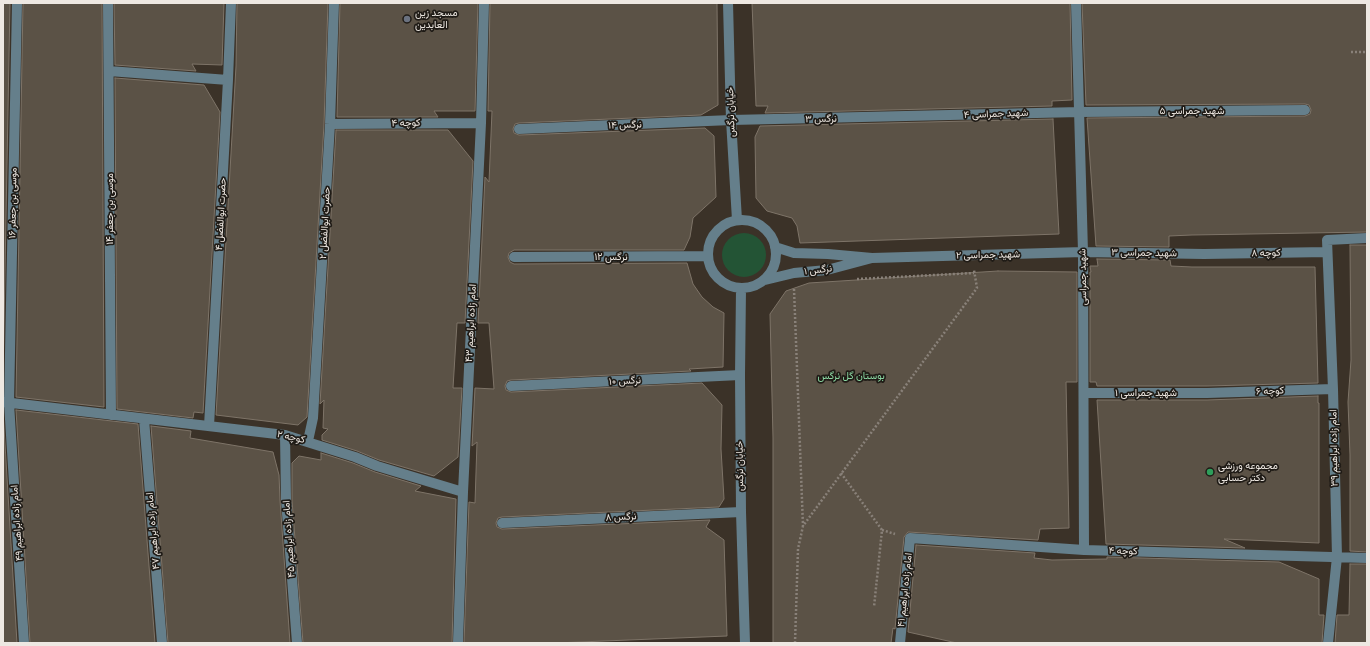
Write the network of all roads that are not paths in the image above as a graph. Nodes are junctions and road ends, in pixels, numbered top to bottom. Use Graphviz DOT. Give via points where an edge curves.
graph roads {
  1 [pos="17,3"];
  2 [pos="108,3"];
  3 [pos="231,3"];
  4 [pos="334,3"];
  5 [pos="484,3"];
  6 [pos="728,3"];
  7 [pos="1076,3"];
  8 [pos="109,71"];
  9 [pos="228,80"];
  10 [pos="1305,110"];
  11 [pos="1080,112"];
  12 [pos="911,117"];
  13 [pos="731,120"];
  14 [pos="481,123"];
  15 [pos="330,124"];
  16 [pos="519,129"];
  17 [pos="737,220"];
  18 [pos="1367,238"];
  19 [pos="775,247"];
  20 [pos="1083,252"];
  21 [pos="1327,252"];
  22 [pos="1204,254"];
  23 [pos="707,256"];
  24 [pos="514,257"];
  25 [pos="892,257"];
  26 [pos="872,258"];
  27 [pos="765,280"];
  28 [pos="740,289"];
  29 [pos="740,375"];
  30 [pos="511,386"];
  31 [pos="1333,389"];
  32 [pos="1084,393"];
  33 [pos="1207,393"];
  34 [pos="6,402"];
  35 [pos="111,415"];
  36 [pos="144,419"];
  37 [pos="209,426"];
  38 [pos="285,435"];
  39 [pos="308,441"];
  40 [pos="463,492"];
  41 [pos="741,512"];
  42 [pos="502,523"];
  43 [pos="910,538"];
  44 [pos="1084,550"];
  45 [pos="1337,557"];
  46 [pos="1367,558"];
  47 [pos="24,643"];
  48 [pos="162,643"];
  49 [pos="297,643"];
  50 [pos="458,643"];
  51 [pos="745,643"];
  52 [pos="902,643"];
  53 [pos="1328,643"];
  1 -- 34 [label="street, موسی بن جعفر ۱۶"];
  2 -- 8 [label="street, موسی بن جعفر ۱۴"];
  3 -- 9 [label="street, حضرت ابوالفضل ۴"];
  4 -- 15 [label="street, حضرت ابوالفضل ۲"];
  5 -- 14 [label="street, امام زاده ابراهیم ۴۳"];
  6 -- 13 [label="street, خیابان نرگس"];
  7 -- 11 [label="street, شهید جمراسی"];
  8 -- 9 [label="street"];
  8 -- 35 [label="street, موسی بن جعفر ۱۴"];
  9 -- 37 [label="street, حضرت ابوالفضل ۴"];
  10 -- 11 [label="street, شهید جمراسی ۵"];
  11 -- 12 [label="street, شهید جمراسی ۴"];
  11 -- 20 [label="street, شهید جمراسی"];
  12 -- 13 [label="street, نرگس ۳"];
  13 -- 16 [label="street, نرگس ۱۴"];
  13 -- 17 [label="street, خیابان نرگس"];
  14 -- 15 [label="street, کوچه ۴"];
  14 -- 40 [label="street, امام زاده ابراهیم ۴۳"];
  15 -- 39 [label="street, حضرت ابوالفضل ۲" via="313,418"];
  17 -- 19 [label="street" via="757,223 766,229"];
  17 -- 23 [label="street" via="729,222 715,232 710,240"];
  18 -- 21 [label="street" via="1327,240"];
  19 -- 26 [label="street, نرگس ۱" via="794,253"];
  19 -- 27 [label="street" via="776,259 772,271"];
  20 -- 22 [label="street, شهید جمراسی ۳"];
  20 -- 25 [label="street, شهید جمراسی ۲"];
  20 -- 32 [label="street, شهید جمراسی"];
  21 -- 22 [label="street, کوچه ۸"];
  21 -- 31 [label="street, امام زاده ابراهیم ۳۹"];
  23 -- 24 [label="street, نرگس ۱۲"];
  23 -- 28 [label="street" via="714,275 730,287"];
  25 -- 26 [label="street, نرگس ۱"];
  26 -- 27 [label="street, نرگس ۱" via="828,270 794,273"];
  27 -- 28 [label="street" via="753,287"];
  28 -- 29 [label="street, خیابان نرگس"];
  29 -- 30 [label="street, نرگس ۱۰"];
  29 -- 41 [label="street, خیابان نرگس"];
  31 -- 33 [label="street, کوچه ۶"];
  31 -- 45 [label="street, امام زاده ابراهیم ۳۹"];
  32 -- 33 [label="street, شهید جمراسی ۱"];
  32 -- 44 [label="street, شهید جمراسی"];
  34 -- 35 [label="street, کوچه ۲"];
  34 -- 47 [label="street, امام زاده ابراهیم ۴۹"];
  35 -- 36 [label="street, کوچه ۲"];
  36 -- 37 [label="street, کوچه ۲"];
  36 -- 48 [label="street, امام زاده ابراهیم ۴۷"];
  37 -- 38 [label="street, کوچه ۲"];
  38 -- 39 [label="street, کوچه ۲"];
  38 -- 49 [label="street, امام زاده ابراهیم ۴۵" via="286,500"];
  39 -- 40 [label="street, کوچه ۲" via="377,466"];
  40 -- 50 [label="street, امام زاده ابراهیم ۴۳"];
  41 -- 42 [label="street, نرگس ۸"];
  41 -- 51 [label="street, خیابان نرگس"];
  43 -- 44 [label="street, کوچه ۴"];
  43 -- 52 [label="street, امام زاده ابراهیم ۴۱"];
  44 -- 45 [label="street, کوچه ۴"];
  45 -- 46 [label="street, کوچه ۴"];
  45 -- 53 [label="street, امام زاده ابراهیم ۳۹"];
}
